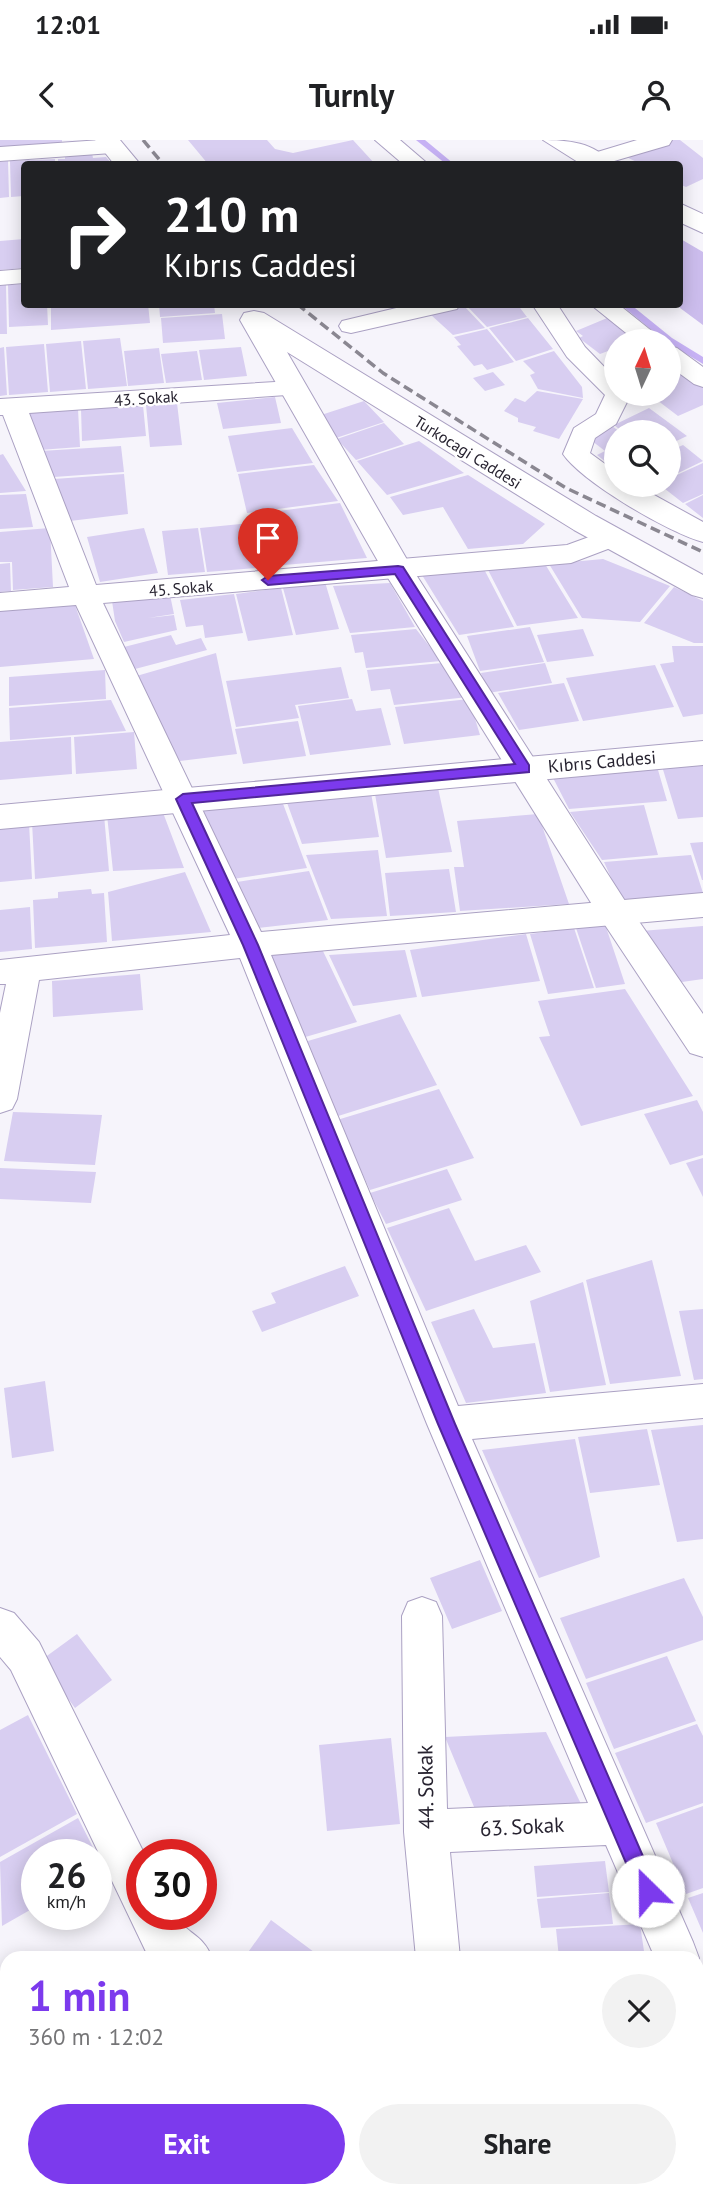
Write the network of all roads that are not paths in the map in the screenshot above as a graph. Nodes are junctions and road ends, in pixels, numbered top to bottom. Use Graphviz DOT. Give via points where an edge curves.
graph roads {
  1 [pos="386,140"];
  2 [pos="555,140"];
  3 [pos="661,140"];
  4 [pos="115,150"];
  5 [pos="0,154"];
  6 [pos="413,161"];
  7 [pos="592,161"];
  8 [pos="601,161"];
  9 [pos="683,213"];
  10 [pos="703,225"];
  11 [pos="21,276"];
  12 [pos="0,278"];
  13 [pos="430,308"];
  14 [pos="547,308"];
  15 [pos="607,308"];
  16 [pos="248,312"];
  17 [pos="351,326"];
  18 [pos="635,329"];
  19 [pos="681,363"];
  20 [pos="703,379"];
  21 [pos="604,382"];
  22 [pos="292,389"];
  23 [pos="7,407"];
  24 [pos="604,420"];
  25 [pos="604,476"];
  26 [pos="637,497"];
  27 [pos="703,533"];
  28 [pos="611,538"];
  29 [pos="398,570"];
  30 [pos="703,588"];
  31 [pos="86,596"];
  32 [pos="0,602"];
  33 [pos="703,744"];
  34 [pos="703,753"];
  35 [pos="521,763"];
  36 [pos="179,793"];
  37 [pos="0,804"];
  38 [pos="0,817"];
  39 [pos="703,905"];
  40 [pos="615,913"];
  41 [pos="251,945"];
  42 [pos="12,971"];
  43 [pos="703,1043"];
  44 [pos="0,1100"];
  45 [pos="703,1401"];
  46 [pos="446,1424"];
  47 [pos="422,1616"];
  48 [pos="0,1627"];
  49 [pos="618,1823"];
  50 [pos="426,1832"];
  51 [pos="126,1863"];
  52 [pos="159,1930"];
  53 [pos="181,1951"];
  54 [pos="437,1951"];
  55 [pos="674,1951"];
  1 -- 6 [label="street"];
  2 -- 7 [label="street"];
  3 -- 8 [label="street"];
  4 -- 5 [label="street"];
  9 -- 10 [label="street"];
  11 -- 12 [label="street"];
  13 -- 17 [label="street"];
  14 -- 21 [label="street" via="588,368"];
  15 -- 18 [label="street"];
  16 -- 22 [label="street"];
  16 -- 28 [label="street, Turkocagi Caddesi"];
  19 -- 20 [label="street"];
  22 -- 23 [label="street, 43. Sokak"];
  22 -- 29 [label="street"];
  23 -- 31 [label="street"];
  24 -- 25 [label="street" via="583,435 576,454"];
  26 -- 27 [label="street"];
  28 -- 29 [label="street, 45. Sokak" via="571,554"];
  28 -- 30 [label="street, Turkocagi Caddesi"];
  29 -- 31 [label="street, 45. Sokak"];
  29 -- 35 [label="street"];
  31 -- 32 [label="street, 45. Sokak"];
  31 -- 36 [label="street"];
  33 -- 35 [label="street, Kıbrıs Caddesi"];
  34 -- 35 [label="street, Kıbrıs Caddesi"];
  35 -- 36 [label="street, Kıbrıs Caddesi"];
  35 -- 40 [label="street"];
  36 -- 37 [label="street, Kıbrıs Caddesi"];
  36 -- 38 [label="street, Kıbrıs Caddesi"];
  36 -- 41 [label="street"];
  39 -- 40 [label="street"];
  40 -- 41 [label="street"];
  40 -- 43 [label="street"];
  41 -- 42 [label="street"];
  41 -- 46 [label="street"];
  42 -- 44 [label="street"];
  45 -- 46 [label="street"];
  46 -- 49 [label="street"];
  47 -- 50 [label="street, 44. Sokak"];
  48 -- 51 [label="street" via="24,1656"];
  49 -- 50 [label="street, 63. Sokak"];
  49 -- 55 [label="street"];
  50 -- 54 [label="street, 44. Sokak"];
  52 -- 53 [label="street"];
}
